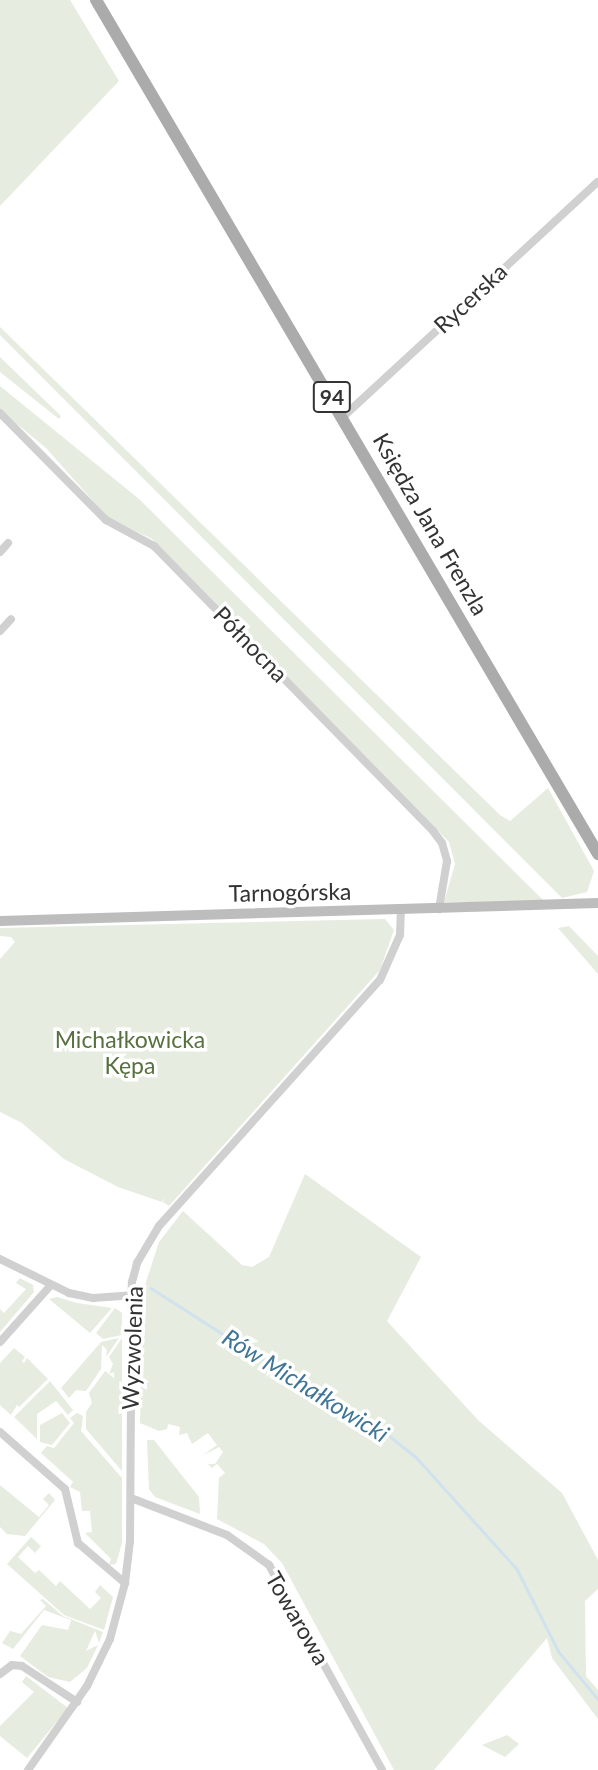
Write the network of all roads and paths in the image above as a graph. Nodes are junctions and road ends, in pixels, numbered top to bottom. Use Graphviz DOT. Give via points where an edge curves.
graph roads {
  1 [pos="96,0"];
  2 [pos="598,182"];
  3 [pos="0,413"];
  4 [pos="344,416"];
  5 [pos="9,543"];
  6 [pos="0,552"];
  7 [pos="11,619"];
  8 [pos="0,631"];
  9 [pos="598,855"];
  10 [pos="598,894"];
  11 [pos="598,903"];
  12 [pos="581,904"];
  13 [pos="439,909"];
  14 [pos="401,910"];
  15 [pos="0,921"];
  16 [pos="0,1259"];
  17 [pos="50,1286"];
  18 [pos="132,1295"];
  19 [pos="0,1342"];
  20 [pos="0,1432"];
  21 [pos="131,1499"];
  22 [pos="125,1583"];
  23 [pos="0,1674"];
  24 [pos="77,1702"];
  25 [pos="28,1770"];
  26 [pos="382,1770"];
  1 -- 4 [label="main road, Księdza Jana Frenzla / 94"];
  2 -- 4 [label="street, Rycerska"];
  3 -- 13 [label="street, Północna" via="106,520 154,546 433,831 447,861"];
  4 -- 9 [label="main road, Księdza Jana Frenzla / 94"];
  5 -- 6 [label="street"];
  7 -- 8 [label="street"];
  10 -- 12 [label="street, Tarnogórska"];
  11 -- 12 [label="street, Tarnogórska"];
  12 -- 13 [label="street, Tarnogórska"];
  13 -- 14 [label="street, Tarnogórska"];
  14 -- 15 [label="street, Tarnogórska"];
  14 -- 18 [label="street, Wyzwolenia" via="400,935 380,980 159,1226 137,1263"];
  16 -- 17 [label="street"];
  17 -- 18 [label="street" via="93,1298"];
  17 -- 19 [label="street"];
  18 -- 21 [label="street, Wyzwolenia"];
  20 -- 22 [label="street" via="65,1489 78,1542"];
  21 -- 22 [label="street, Wyzwolenia"];
  21 -- 26 [label="street, Towarowa" via="227,1535 269,1565"];
  22 -- 24 [label="street, Wyzwolenia" via="110,1639"];
  23 -- 24 [label="street" via="12,1665 22,1666"];
  24 -- 25 [label="street, Wyzwolenia"];
}
